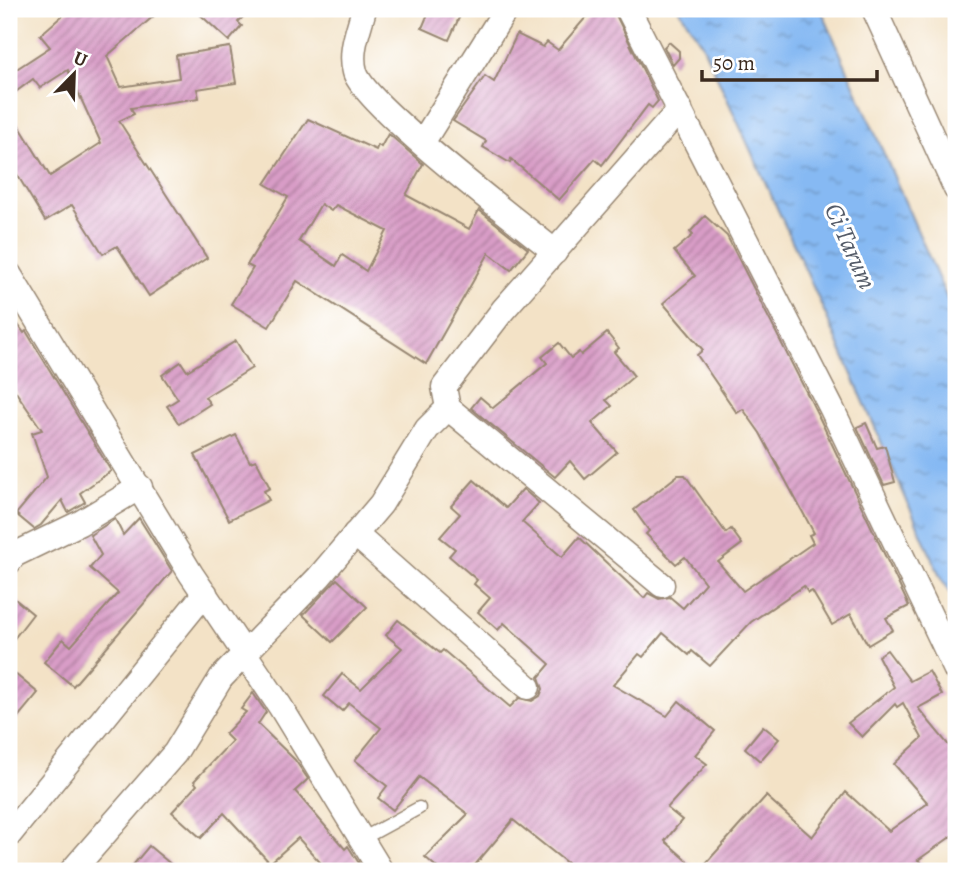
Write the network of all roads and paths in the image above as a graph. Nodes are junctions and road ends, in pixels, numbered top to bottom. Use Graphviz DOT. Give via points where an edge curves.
graph roads {
  1 [pos="364,9"];
  2 [pos="506,9"];
  3 [pos="628,9"];
  4 [pos="874,9"];
  5 [pos="680,109"];
  6 [pos="422,143"];
  7 [pos="956,189"];
  8 [pos="555,252"];
  9 [pos="9,274"];
  10 [pos="448,408"];
  11 [pos="140,486"];
  12 [pos="355,534"];
  13 [pos="9,562"];
  14 [pos="662,585"];
  15 [pos="205,593"];
  16 [pos="243,652"];
  17 [pos="956,670"];
  18 [pos="528,687"];
  19 [pos="419,808"];
  20 [pos="9,835"];
  21 [pos="362,839"];
  22 [pos="72,871"];
  23 [pos="381,871"];
  1 -- 6 [label="street" via="353,48 355,73 363,87"];
  2 -- 6 [label="street"];
  3 -- 5 [label="street"];
  4 -- 7 [label="street"];
  5 -- 8 [label="street"];
  5 -- 17 [label="street" via="832,409"];
  6 -- 8 [label="street"];
  8 -- 10 [label="street" via="452,374 444,387"];
  9 -- 11 [label="street"];
  10 -- 12 [label="street" via="427,429 381,505"];
  10 -- 14 [label="street"];
  11 -- 13 [label="street" via="80,523 14,555"];
  11 -- 15 [label="street"];
  12 -- 16 [label="street"];
  12 -- 18 [label="street"];
  15 -- 16 [label="street"];
  15 -- 20 [label="street"];
  16 -- 21 [label="street"];
  16 -- 22 [label="street" via="220,678 168,761"];
  19 -- 21 [label="lane"];
  21 -- 23 [label="street"];
}
